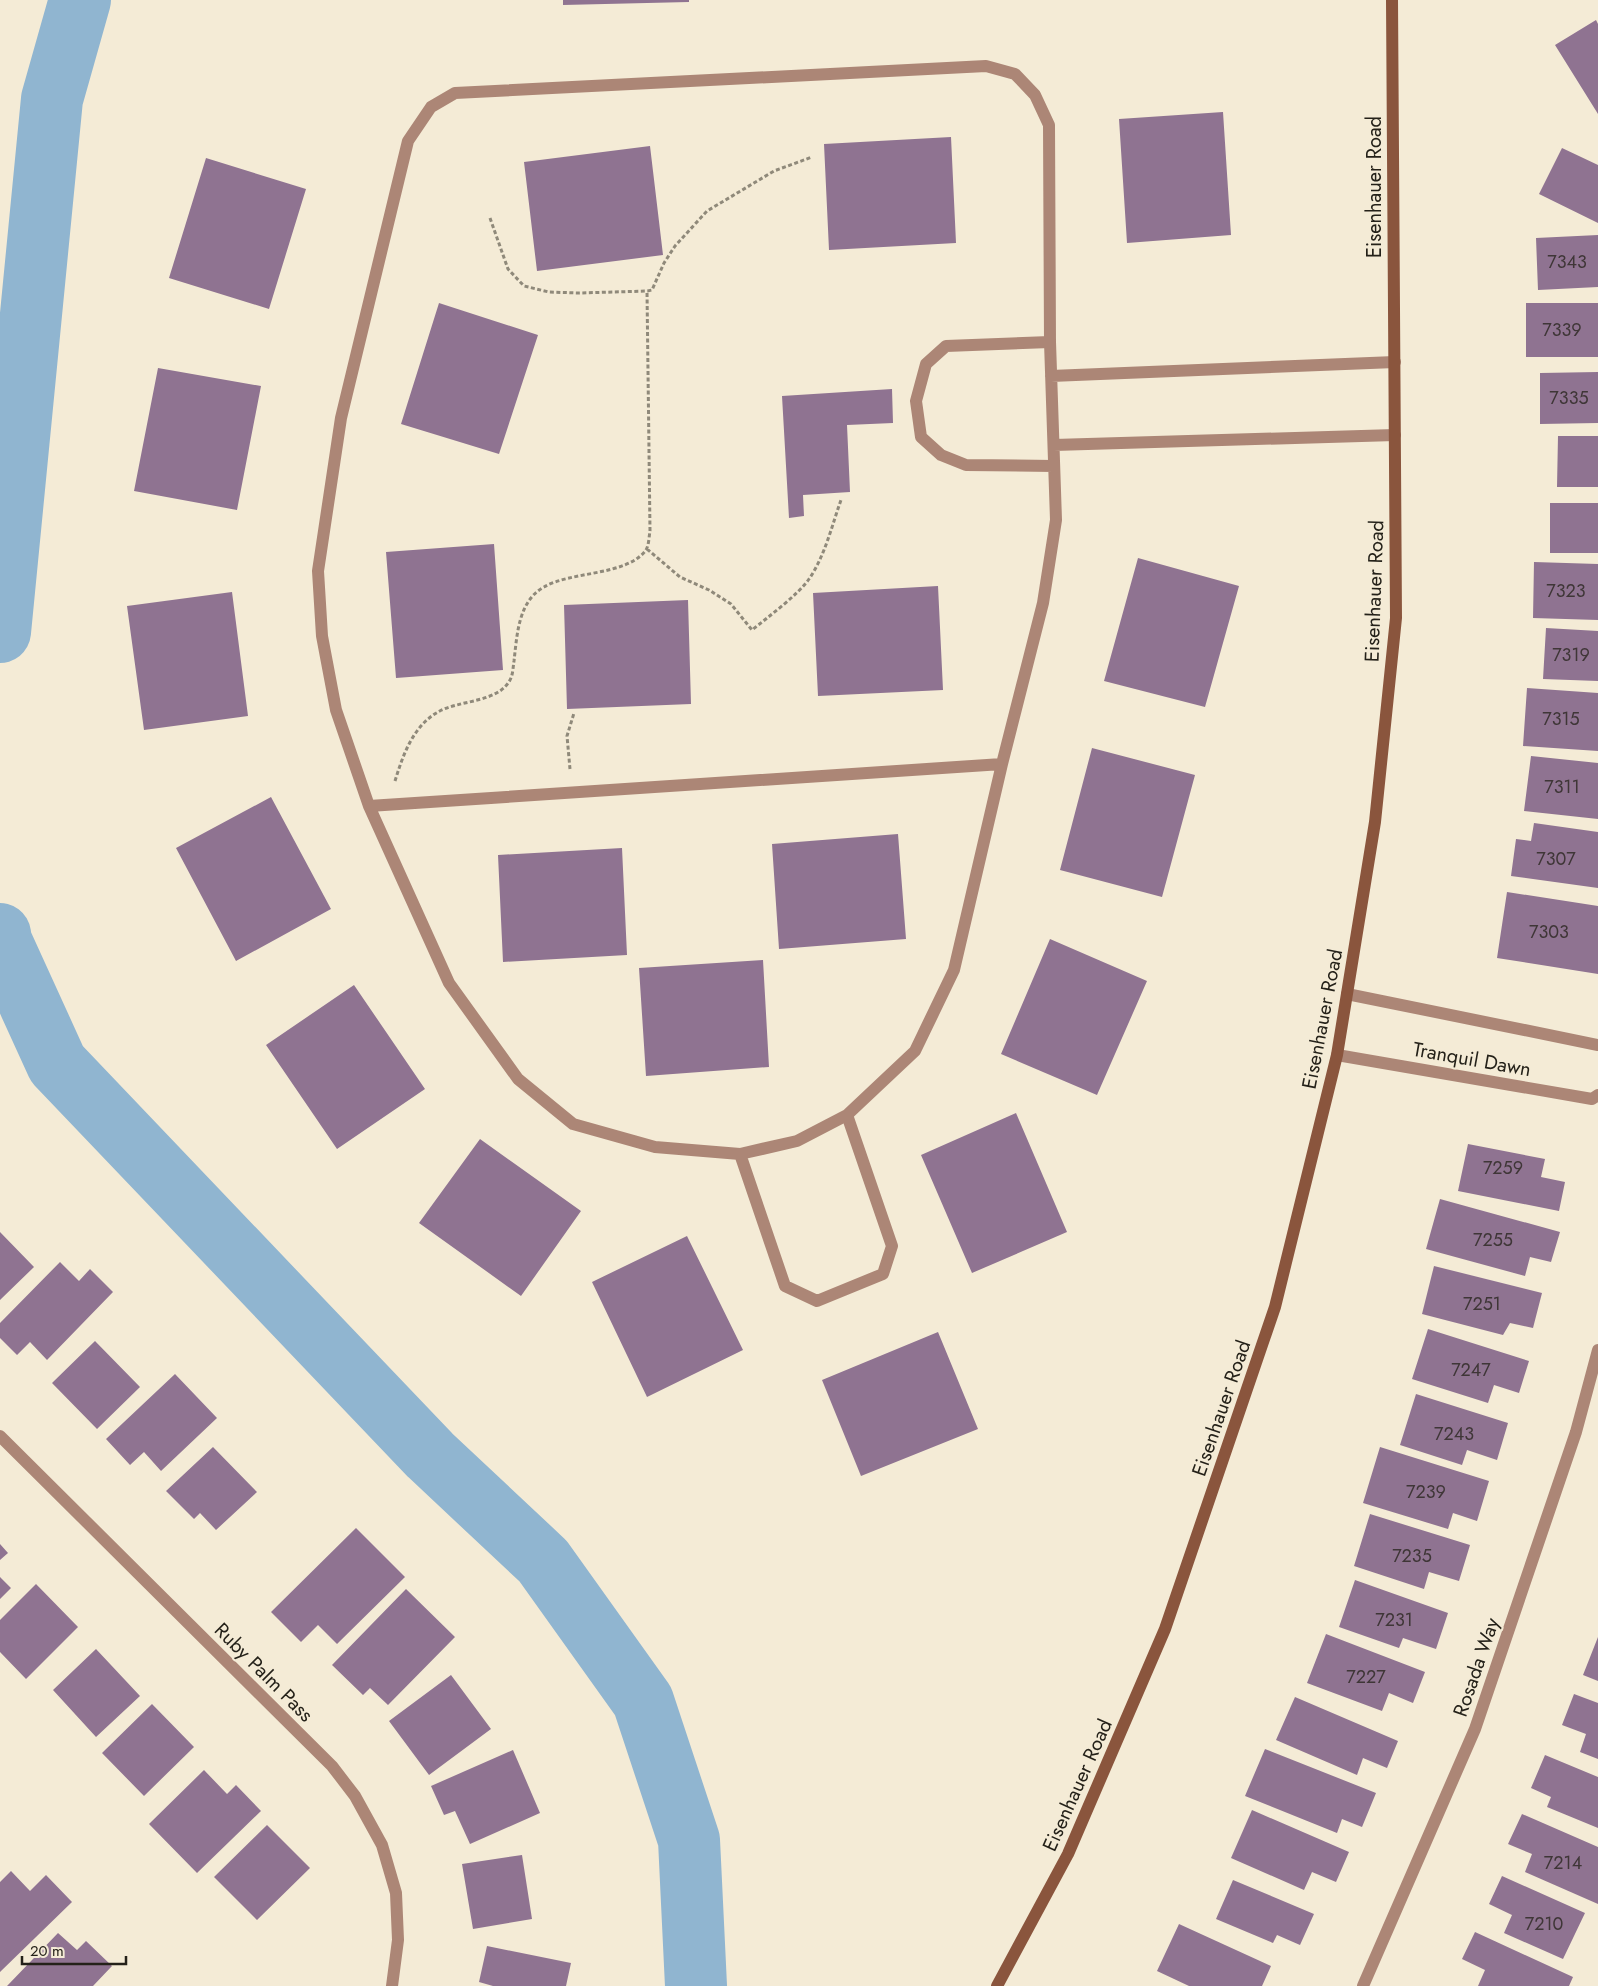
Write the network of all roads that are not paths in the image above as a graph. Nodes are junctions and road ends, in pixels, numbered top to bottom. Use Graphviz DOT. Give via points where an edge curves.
graph roads {
  1 [pos="1392,0"];
  2 [pos="1050,342"];
  3 [pos="1395,362"];
  4 [pos="1051,376"];
  5 [pos="1394,435"];
  6 [pos="1054,446"];
  7 [pos="1054,466"];
  8 [pos="1002,764"];
  9 [pos="370,806"];
  10 [pos="1347,994"];
  11 [pos="1598,1045"];
  12 [pos="1337,1055"];
  13 [pos="1598,1095"];
  14 [pos="847,1115"];
  15 [pos="740,1154"];
  16 [pos="1598,1350"];
  17 [pos="0,1436"];
  18 [pos="392,1986"];
  19 [pos="996,1986"];
  20 [pos="1363,1986"];
  1 -- 3 [label="main road, Eisenhauer Road"];
  2 -- 4 [label="street"];
  2 -- 7 [label="street" via="946,346 926,364 916,401 921,437 941,456 966,465"];
  2 -- 9 [label="street" via="1049,125 1035,95 1015,74 986,66 464,92 455,93 430,107 408,141 341,418 318,571 322,636 336,710"];
  3 -- 4 [label="street"];
  3 -- 5 [label="main road, Eisenhauer Road"];
  4 -- 6 [label="street"];
  5 -- 6 [label="street"];
  5 -- 10 [label="main road, Eisenhauer Road" via="1396,618 1376,822"];
  6 -- 7 [label="street"];
  7 -- 8 [label="street" via="1056,520 1043,603"];
  8 -- 9 [label="street"];
  8 -- 14 [label="street" via="954,970 915,1051"];
  9 -- 15 [label="street" via="449,983 518,1079 573,1124 655,1147"];
  10 -- 11 [label="street, Tranquil Dawn"];
  10 -- 12 [label="main road, Eisenhauer Road"];
  12 -- 13 [label="street, Tranquil Dawn" via="1592,1099"];
  12 -- 19 [label="main road, Eisenhauer Road" via="1275,1306 1164,1629 1068,1854"];
  14 -- 15 [label="street" via="797,1141"];
  14 -- 15 [label="street" via="892,1246 883,1274 817,1301 786,1286"];
  16 -- 20 [label="street, Rosada Way" via="1576,1432 1474,1729"];
  17 -- 18 [label="street, Ruby Palm Pass" via="332,1766 355,1796 382,1845 396,1893 398,1940"];
}
